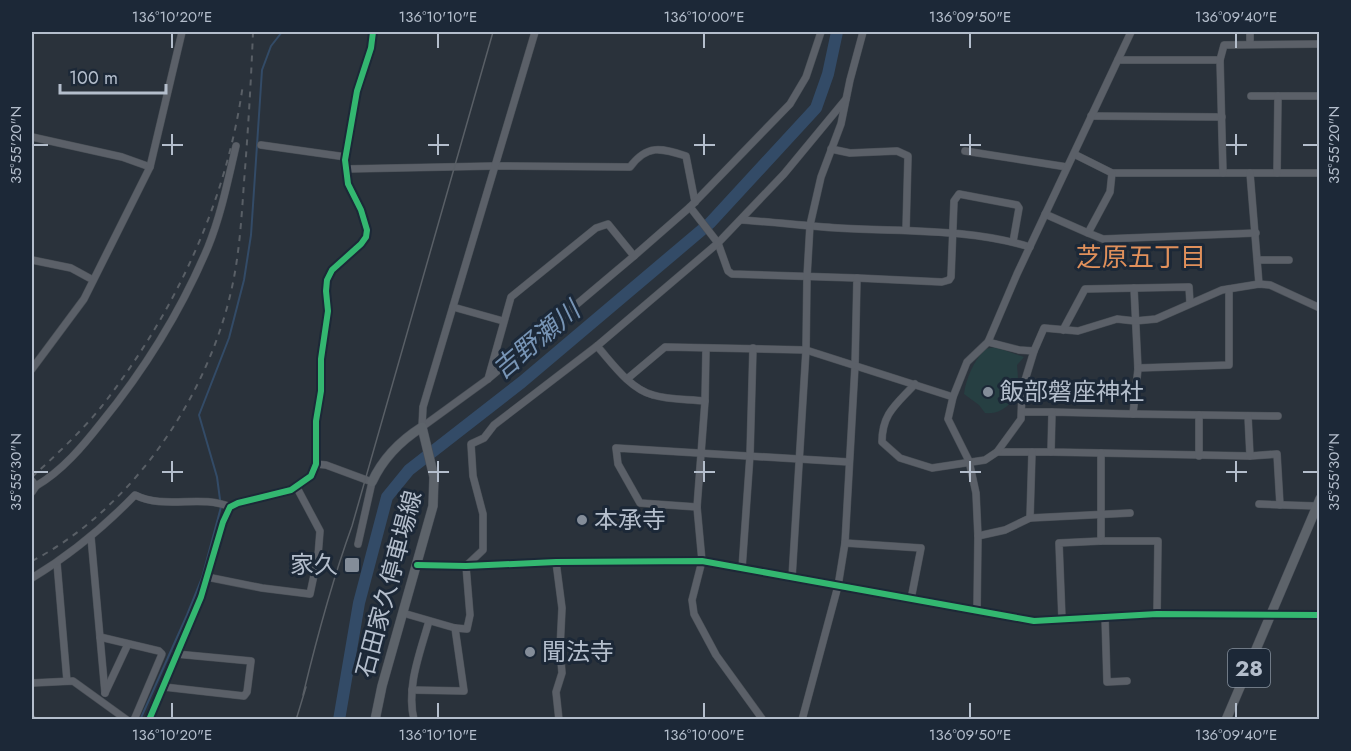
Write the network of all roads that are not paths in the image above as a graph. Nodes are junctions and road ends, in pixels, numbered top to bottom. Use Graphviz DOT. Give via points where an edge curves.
graph roads {
  1 [pos="182,32"];
  2 [pos="373,32"];
  3 [pos="535,32"];
  4 [pos="821,32"];
  5 [pos="863,32"];
  6 [pos="1131,32"];
  7 [pos="1250,32"];
  8 [pos="1250,43"];
  9 [pos="1320,44"];
  10 [pos="1118,60"];
  11 [pos="1220,60"];
  12 [pos="1251,96"];
  13 [pos="1278,96"];
  14 [pos="1320,96"];
  15 [pos="846,99"];
  16 [pos="1091,116"];
  17 [pos="1222,117"];
  18 [pos="32,137"];
  19 [pos="261,145"];
  20 [pos="236,146"];
  21 [pos="831,149"];
  22 [pos="965,151"];
  23 [pos="1074,154"];
  24 [pos="346,157"];
  25 [pos="494,166"];
  26 [pos="1068,167"];
  27 [pos="150,168"];
  28 [pos="346,169"];
  29 [pos="1223,173"];
  30 [pos="1250,173"];
  31 [pos="1277,173"];
  32 [pos="1320,173"];
  33 [pos="1112,174"];
  34 [pos="692,204"];
  35 [pos="1046,214"];
  36 [pos="742,220"];
  37 [pos="810,225"];
  38 [pos="906,230"];
  39 [pos="953,233"];
  40 [pos="1088,233"];
  41 [pos="1256,233"];
  42 [pos="1013,242"];
  43 [pos="718,243"];
  44 [pos="1030,247"];
  45 [pos="634,256"];
  46 [pos="32,260"];
  47 [pos="1258,260"];
  48 [pos="1289,260"];
  49 [pos="807,277"];
  50 [pos="857,278"];
  51 [pos="93,280"];
  52 [pos="1259,284"];
  53 [pos="1134,288"];
  54 [pos="1228,289"];
  55 [pos="1190,303"];
  56 [pos="453,307"];
  57 [pos="1320,308"];
  58 [pos="503,321"];
  59 [pos="1135,321"];
  60 [pos="1062,330"];
  61 [pos="988,342"];
  62 [pos="597,346"];
  63 [pos="753,348"];
  64 [pos="706,349"];
  65 [pos="806,350"];
  66 [pos="1034,351"];
  67 [pos="855,366"];
  68 [pos="1138,368"];
  69 [pos="32,369"];
  70 [pos="488,379"];
  71 [pos="627,379"];
  72 [pos="915,384"];
  73 [pos="953,397"];
  74 [pos="705,401"];
  75 [pos="1022,412"];
  76 [pos="1052,412"];
  77 [pos="1133,414"];
  78 [pos="1199,415"];
  79 [pos="1248,416"];
  80 [pos="1278,416"];
  81 [pos="422,427"];
  82 [pos="997,452"];
  83 [pos="1032,452"];
  84 [pos="1051,452"];
  85 [pos="700,453"];
  86 [pos="1101,453"];
  87 [pos="750,455"];
  88 [pos="1199,456"];
  89 [pos="1250,456"];
  90 [pos="800,459"];
  91 [pos="969,461"];
  92 [pos="849,462"];
  93 [pos="316,464"];
  94 [pos="372,482"];
  95 [pos="33,486"];
  96 [pos="296,486"];
  97 [pos="1318,503"];
  98 [pos="224,504"];
  99 [pos="1259,504"];
  100 [pos="1280,505"];
  101 [pos="697,507"];
  102 [pos="1130,513"];
  103 [pos="1101,514"];
  104 [pos="1030,518"];
  105 [pos="978,536"];
  106 [pos="91,537"];
  107 [pos="1101,541"];
  108 [pos="845,543"];
  109 [pos="358,544"];
  110 [pos="702,561"];
  111 [pos="556,562"];
  112 [pos="57,563"];
  113 [pos="417,565"];
  114 [pos="466,566"];
  115 [pos="742,569"];
  116 [pos="207,577"];
  117 [pos="32,578"];
  118 [pos="792,578"];
  119 [pos="838,586"];
  120 [pos="911,598"];
  121 [pos="977,610"];
  122 [pos="403,613"];
  123 [pos="1157,614"];
  124 [pos="1320,615"];
  125 [pos="1271,616"];
  126 [pos="1105,617"];
  127 [pos="1062,619"];
  128 [pos="429,621"];
  129 [pos="455,628"];
  130 [pos="100,637"];
  131 [pos="128,644"];
  132 [pos="176,654"];
  133 [pos="66,681"];
  134 [pos="1127,681"];
  135 [pos="32,683"];
  136 [pos="164,687"];
  137 [pos="412,690"];
  138 [pos="104,697"];
  139 [pos="127,720"];
  140 [pos="134,720"];
  141 [pos="150,720"];
  142 [pos="375,720"];
  143 [pos="414,720"];
  144 [pos="560,720"];
  145 [pos="763,720"];
  146 [pos="801,720"];
  147 [pos="1226,720"];
  1 -- 27 [label="street"];
  2 -- 24 [label="street"];
  3 -- 25 [label="street"];
  4 -- 34 [label="street" via="806,77 790,104"];
  5 -- 15 [label="street"];
  6 -- 10 [label="street"];
  7 -- 8 [label="street"];
  8 -- 9 [label="street"];
  8 -- 11 [label="street" via="1224,45"];
  10 -- 11 [label="street"];
  10 -- 16 [label="street"];
  11 -- 17 [label="street"];
  12 -- 13 [label="street"];
  13 -- 14 [label="street"];
  13 -- 31 [label="street"];
  15 -- 21 [label="street"];
  15 -- 36 [label="street"];
  16 -- 17 [label="street"];
  16 -- 23 [label="street"];
  17 -- 29 [label="street"];
  18 -- 27 [label="street" via="122,157"];
  19 -- 24 [label="street"];
  20 -- 95 [label="street" via="208,246 153,355 89,438 51,478"];
  21 -- 37 [label="street" via="820,177"];
  21 -- 38 [label="street" via="908,156"];
  22 -- 26 [label="street"];
  23 -- 26 [label="street"];
  23 -- 33 [label="street"];
  24 -- 28 [label="street"];
  25 -- 28 [label="street"];
  25 -- 34 [label="street" via="630,167 643,154 663,149 686,156"];
  25 -- 56 [label="street"];
  26 -- 35 [label="street"];
  27 -- 51 [label="street"];
  28 -- 93 [label="street" via="367,230 361,244 332,270 327,280"];
  29 -- 30 [label="street"];
  29 -- 33 [label="street"];
  30 -- 31 [label="street"];
  30 -- 41 [label="street"];
  31 -- 32 [label="street"];
  33 -- 40 [label="street" via="1110,192"];
  34 -- 43 [label="street"];
  34 -- 45 [label="street"];
  35 -- 40 [label="street"];
  35 -- 44 [label="street"];
  36 -- 37 [label="street"];
  36 -- 43 [label="street"];
  37 -- 38 [label="street"];
  37 -- 49 [label="street"];
  38 -- 39 [label="street"];
  39 -- 42 [label="street"];
  39 -- 42 [label="street" via="954,201 959,194 968,195 1017,205"];
  39 -- 50 [label="street" via="951,277 946,282"];
  40 -- 41 [label="street" via="1103,239"];
  41 -- 47 [label="street"];
  42 -- 44 [label="street"];
  43 -- 49 [label="street" via="732,274"];
  43 -- 62 [label="street"];
  44 -- 61 [label="street"];
  45 -- 58 [label="street" via="608,224 596,228 511,297"];
  45 -- 70 [label="street"];
  46 -- 51 [label="street" via="71,268"];
  47 -- 48 [label="street"];
  47 -- 52 [label="street"];
  49 -- 50 [label="street"];
  49 -- 65 [label="street"];
  50 -- 67 [label="street"];
  51 -- 69 [label="street" via="84,299"];
  52 -- 54 [label="street"];
  52 -- 57 [label="street" via="1270,285"];
  53 -- 55 [label="street" via="1189,287"];
  53 -- 59 [label="street"];
  53 -- 60 [label="street" via="1085,289"];
  54 -- 55 [label="street"];
  54 -- 68 [label="street" via="1229,365"];
  55 -- 59 [label="street" via="1156,319"];
  56 -- 58 [label="street"];
  56 -- 81 [label="street" via="423,407"];
  58 -- 70 [label="street"];
  59 -- 60 [label="street" via="1117,319 1078,331"];
  59 -- 68 [label="street"];
  60 -- 66 [label="street" via="1044,328"];
  61 -- 66 [label="street"];
  61 -- 73 [label="street" via="967,362"];
  62 -- 71 [label="street"];
  62 -- 114 [label="street" via="494,425 484,438 471,444 473,476 483,514 483,550"];
  63 -- 64 [label="street"];
  63 -- 65 [label="street"];
  63 -- 87 [label="street"];
  64 -- 71 [label="street" via="665,347"];
  64 -- 74 [label="street"];
  65 -- 67 [label="street"];
  65 -- 90 [label="street"];
  66 -- 75 [label="street" via="1022,390"];
  67 -- 72 [label="street"];
  67 -- 92 [label="street"];
  68 -- 77 [label="street"];
  70 -- 81 [label="street"];
  71 -- 74 [label="street" via="654,396"];
  72 -- 73 [label="street"];
  72 -- 91 [label="street" via="886,415 882,442 900,458 932,468"];
  73 -- 91 [label="street" via="948,419"];
  74 -- 85 [label="street"];
  75 -- 76 [label="street"];
  75 -- 82 [label="street"];
  76 -- 77 [label="street"];
  76 -- 84 [label="street"];
  77 -- 78 [label="street"];
  78 -- 79 [label="street"];
  78 -- 88 [label="street"];
  79 -- 80 [label="street"];
  79 -- 89 [label="street"];
  81 -- 94 [label="main road, 石田家久停車場線" via="387,456"];
  81 -- 113 [label="main road, 石田家久停車場線" via="435,484 434,506"];
  82 -- 83 [label="street"];
  82 -- 91 [label="street" via="985,460"];
  83 -- 84 [label="street"];
  83 -- 104 [label="street"];
  84 -- 86 [label="street"];
  85 -- 87 [label="street"];
  85 -- 101 [label="street"];
  85 -- 101 [label="street" via="616,448 618,464 640,503"];
  86 -- 88 [label="street"];
  86 -- 103 [label="street"];
  87 -- 90 [label="street"];
  87 -- 115 [label="street"];
  88 -- 89 [label="street"];
  89 -- 100 [label="street" via="1277,454"];
  90 -- 92 [label="street"];
  90 -- 118 [label="street"];
  91 -- 105 [label="street" via="976,493"];
  92 -- 108 [label="street"];
  93 -- 94 [label="street"];
  93 -- 96 [label="street" via="311,476"];
  94 -- 109 [label="street"];
  96 -- 98 [label="street"];
  96 -- 116 [label="street" via="320,531 310,594"];
  97 -- 100 [label="street"];
  97 -- 125 [label="main road, 28"];
  98 -- 106 [label="street" via="157,501 135,495"];
  98 -- 116 [label="street" via="223,522"];
  99 -- 100 [label="street"];
  101 -- 110 [label="street"];
  102 -- 103 [label="street"];
  103 -- 104 [label="street"];
  103 -- 107 [label="street"];
  104 -- 105 [label="street" via="1005,530"];
  105 -- 121 [label="street"];
  106 -- 112 [label="street"];
  106 -- 130 [label="street"];
  107 -- 123 [label="street" via="1158,542"];
  107 -- 127 [label="street" via="1059,543"];
  108 -- 119 [label="street"];
  108 -- 120 [label="street" via="921,548"];
  110 -- 111 [label="street"];
  110 -- 115 [label="street"];
  110 -- 145 [label="street" via="692,600 696,620"];
  111 -- 114 [label="street"];
  111 -- 144 [label="street" via="562,608 562,672 556,692"];
  112 -- 117 [label="street"];
  112 -- 133 [label="street"];
  113 -- 114 [label="street"];
  113 -- 122 [label="main road, 石田家久停車場線"];
  114 -- 129 [label="street" via="470,615 467,629"];
  115 -- 118 [label="street"];
  116 -- 132 [label="street"];
  118 -- 119 [label="street"];
  119 -- 120 [label="street"];
  119 -- 146 [label="street"];
  120 -- 121 [label="street"];
  121 -- 127 [label="street" via="1034,621"];
  122 -- 128 [label="street"];
  122 -- 142 [label="main road, 石田家久停車場線"];
  123 -- 125 [label="street"];
  123 -- 126 [label="street"];
  124 -- 125 [label="street"];
  125 -- 147 [label="main road, 28"];
  126 -- 127 [label="street"];
  126 -- 134 [label="street" via="1107,682"];
  128 -- 129 [label="street"];
  128 -- 137 [label="street"];
  129 -- 137 [label="street" via="464,691"];
  130 -- 131 [label="street"];
  130 -- 138 [label="street"];
  131 -- 138 [label="street"];
  131 -- 140 [label="street" via="162,654"];
  132 -- 136 [label="street"];
  132 -- 136 [label="street" via="250,661 247,692 244,696"];
  133 -- 135 [label="street"];
  133 -- 138 [label="street"];
  136 -- 141 [label="street"];
  137 -- 143 [label="street"];
  138 -- 139 [label="street"];
}
